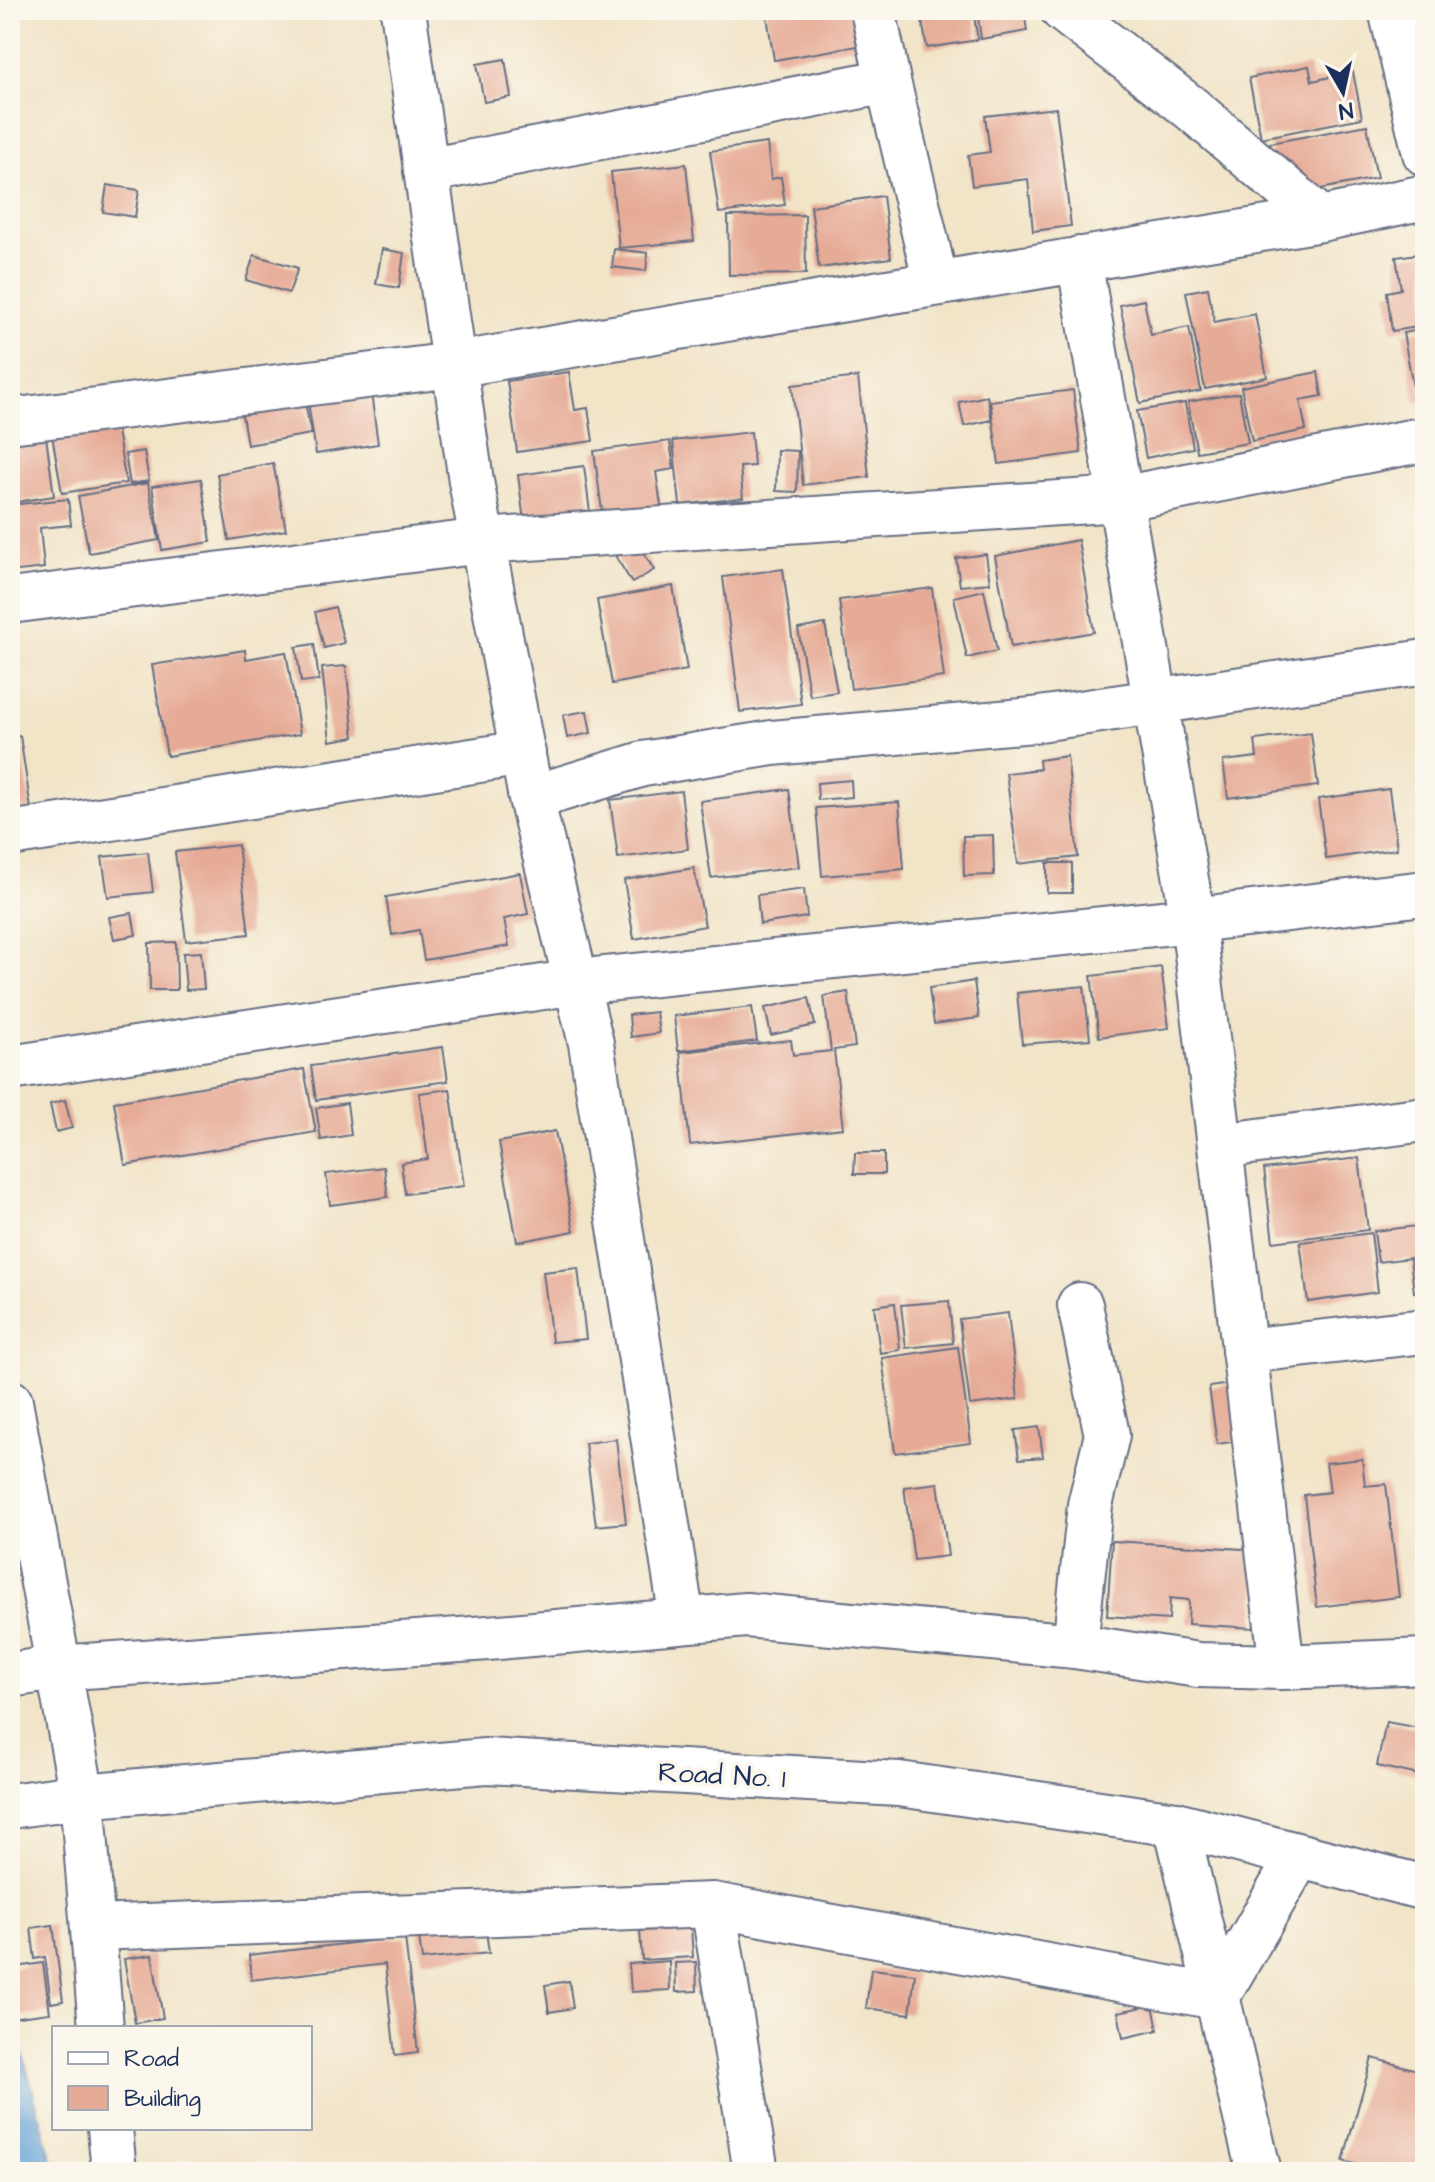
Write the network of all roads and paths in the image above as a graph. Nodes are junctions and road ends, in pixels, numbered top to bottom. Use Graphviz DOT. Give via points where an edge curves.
graph roads {
  1 [pos="403,10"];
  2 [pos="873,10"];
  3 [pos="1063,10"];
  4 [pos="1391,10"];
  5 [pos="888,81"];
  6 [pos="1425,153"];
  7 [pos="426,171"];
  8 [pos="1425,197"];
  9 [pos="1321,219"];
  10 [pos="1079,259"];
  11 [pos="936,283"];
  12 [pos="453,365"];
  13 [pos="10,421"];
  14 [pos="1425,439"];
  15 [pos="1120,499"];
  16 [pos="482,541"];
  17 [pos="10,601"];
  18 [pos="1425,662"];
  19 [pos="1155,700"];
  20 [pos="523,753"];
  21 [pos="531,798"];
  22 [pos="10,834"];
  23 [pos="1425,893"];
  24 [pos="1193,920"];
  25 [pos="576,982"];
  26 [pos="10,1068"];
  27 [pos="1425,1119"];
  28 [pos="1220,1146"];
  29 [pos="1080,1305"];
  30 [pos="1425,1331"];
  31 [pos="1244,1351"];
  32 [pos="10,1402"];
  33 [pos="682,1620"];
  34 [pos="1075,1646"];
  35 [pos="1425,1661"];
  36 [pos="1282,1667"];
  37 [pos="57,1668"];
  38 [pos="10,1675"];
  39 [pos="82,1796"];
  40 [pos="10,1806"];
  41 [pos="1176,1824"];
  42 [pos="1299,1856"];
  43 [pos="1425,1888"];
  44 [pos="713,1905"];
  45 [pos="93,1928"];
  46 [pos="1217,1997"];
  47 [pos="101,2026"];
  48 [pos="110,2130"];
  49 [pos="114,2172"];
  50 [pos="756,2172"];
  51 [pos="1259,2172"];
  1 -- 7 [label="main road"];
  2 -- 5 [label="main road"];
  3 -- 9 [label="main road" via="1192,109"];
  4 -- 6 [label="main road"];
  5 -- 7 [label="main road"];
  5 -- 11 [label="main road"];
  7 -- 12 [label="main road"];
  8 -- 9 [label="main road"];
  9 -- 10 [label="main road"];
  10 -- 11 [label="main road"];
  10 -- 15 [label="main road"];
  11 -- 12 [label="main road"];
  12 -- 13 [label="main road"];
  12 -- 16 [label="main road"];
  14 -- 15 [label="main road"];
  15 -- 16 [label="main road"];
  15 -- 19 [label="main road"];
  16 -- 17 [label="main road"];
  16 -- 20 [label="main road"];
  18 -- 19 [label="main road"];
  19 -- 21 [label="main road" via="1033,720 772,743 643,764"];
  19 -- 24 [label="main road"];
  20 -- 21 [label="main road"];
  20 -- 22 [label="main road"];
  21 -- 25 [label="main road"];
  23 -- 24 [label="main road"];
  24 -- 25 [label="main road"];
  24 -- 28 [label="main road"];
  25 -- 26 [label="main road"];
  25 -- 33 [label="main road" via="591,1043"];
  27 -- 28 [label="main road"];
  28 -- 31 [label="main road"];
  29 -- 34 [label="main road" via="1107,1435 1090,1505"];
  30 -- 31 [label="main road"];
  31 -- 36 [label="main road"];
  32 -- 37 [label="main road"];
  33 -- 34 [label="main road" via="746,1615"];
  33 -- 37 [label="main road"];
  34 -- 36 [label="main road" via="1198,1665"];
  35 -- 36 [label="main road"];
  37 -- 38 [label="main road"];
  37 -- 39 [label="main road"];
  39 -- 40 [label="main road, Road No. 1"];
  39 -- 41 [label="main road, Road No. 1" via="486,1761 899,1784"];
  39 -- 45 [label="main road"];
  41 -- 42 [label="main road, Road No. 1"];
  41 -- 46 [label="main road"];
  42 -- 43 [label="main road, Road No. 1"];
  42 -- 46 [label="main road"];
  44 -- 45 [label="main road"];
  44 -- 46 [label="main road"];
  44 -- 50 [label="main road"];
  45 -- 47 [label="main road"];
  46 -- 51 [label="main road"];
  48 -- 49 [label="main road"];
}
